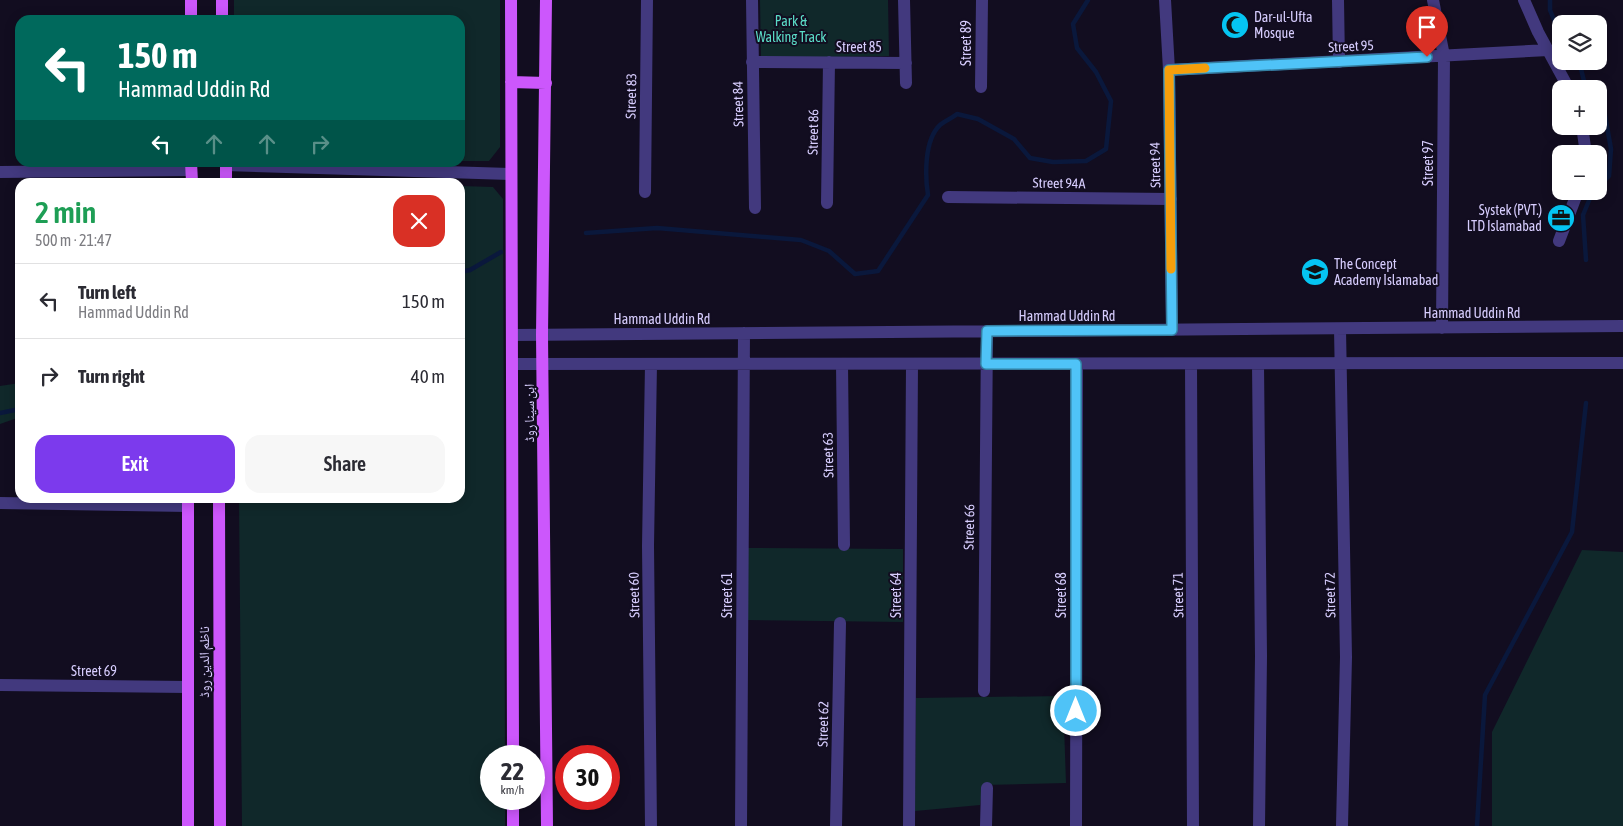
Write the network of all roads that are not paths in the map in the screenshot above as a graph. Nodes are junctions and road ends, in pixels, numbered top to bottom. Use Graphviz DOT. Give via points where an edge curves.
graph roads {
  1 [pos="191,0"];
  2 [pos="222,0"];
  3 [pos="511,0"];
  4 [pos="546,0"];
  5 [pos="647,0"];
  6 [pos="752,0"];
  7 [pos="904,0"];
  8 [pos="982,0"];
  9 [pos="1165,0"];
  10 [pos="1338,0"];
  11 [pos="1433,0"];
  12 [pos="1524,0"];
  13 [pos="191,15"];
  14 [pos="222,15"];
  15 [pos="1548,50"];
  16 [pos="1444,56"];
  17 [pos="752,62"];
  18 [pos="829,62"];
  19 [pos="1339,62"];
  20 [pos="906,63"];
  21 [pos="1169,70"];
  22 [pos="1565,80"];
  23 [pos="511,82"];
  24 [pos="906,83"];
  25 [pos="546,84"];
  26 [pos="981,87"];
  27 [pos="312,167"];
  28 [pos="0,172"];
  29 [pos="192,172"];
  30 [pos="511,174"];
  31 [pos="645,192"];
  32 [pos="948,197"];
  33 [pos="1171,199"];
  34 [pos="1575,200"];
  35 [pos="827,203"];
  36 [pos="755,208"];
  37 [pos="1559,241"];
  38 [pos="1623,326"];
  39 [pos="1340,328"];
  40 [pos="1442,328"];
  41 [pos="1172,330"];
  42 [pos="987,331"];
  43 [pos="744,333"];
  44 [pos="512,335"];
  45 [pos="542,335"];
  46 [pos="1340,363"];
  47 [pos="1623,363"];
  48 [pos="512,364"];
  49 [pos="544,364"];
  50 [pos="651,364"];
  51 [pos="743,364"];
  52 [pos="842,364"];
  53 [pos="912,364"];
  54 [pos="986,364"];
  55 [pos="1076,364"];
  56 [pos="1191,364"];
  57 [pos="1258,364"];
  58 [pos="0,503"];
  59 [pos="15,503"];
  60 [pos="188,503"];
  61 [pos="219,503"];
  62 [pos="844,545"];
  63 [pos="840,622"];
  64 [pos="0,685"];
  65 [pos="188,686"];
  66 [pos="984,691"];
  67 [pos="513,745"];
  68 [pos="987,788"];
  69 [pos="513,810"];
  70 [pos="188,826"];
  71 [pos="220,826"];
  72 [pos="513,826"];
  73 [pos="547,826"];
  74 [pos="651,826"];
  75 [pos="741,826"];
  76 [pos="836,826"];
  77 [pos="909,826"];
  78 [pos="986,826"];
  79 [pos="1076,826"];
  80 [pos="1193,826"];
  81 [pos="1259,826"];
  82 [pos="1342,826"];
  1 -- 13 [label="main road"];
  2 -- 14 [label="main road"];
  3 -- 23 [label="main road, ابن سینا روڈ"];
  4 -- 25 [label="main road, ابن سینا روڈ"];
  5 -- 31 [label="street, Street 83"];
  6 -- 17 [label="street, Street 84"];
  7 -- 20 [label="street"];
  8 -- 26 [label="street, Street 89"];
  9 -- 21 [label="street, Street 94"];
  10 -- 19 [label="street"];
  11 -- 16 [label="street, Street 97"];
  12 -- 15 [label="street"];
  15 -- 16 [label="street, Street 95"];
  15 -- 22 [label="street"];
  16 -- 19 [label="street, Street 95"];
  16 -- 40 [label="street, Street 97"];
  17 -- 18 [label="street, Street 85"];
  17 -- 36 [label="street, Street 84"];
  18 -- 20 [label="street, Street 85"];
  18 -- 35 [label="street, Street 86"];
  19 -- 21 [label="street, Street 95"];
  20 -- 24 [label="street"];
  21 -- 33 [label="street, Street 94"];
  23 -- 25 [label="main road"];
  23 -- 30 [label="main road, ابن سینا روڈ"];
  25 -- 45 [label="main road, ابن سینا روڈ"];
  27 -- 30 [label="street"];
  28 -- 29 [label="street"];
  30 -- 44 [label="main road, ابن سینا روڈ"];
  32 -- 33 [label="street, Street 94A"];
  33 -- 41 [label="street, Street 94"];
  34 -- 37 [label="street"];
  38 -- 40 [label="street, Hammad Uddin Rd"];
  39 -- 40 [label="street, Hammad Uddin Rd"];
  39 -- 41 [label="street, Hammad Uddin Rd"];
  39 -- 46 [label="street, Street 72"];
  41 -- 42 [label="street, Hammad Uddin Rd"];
  42 -- 43 [label="street, Hammad Uddin Rd"];
  42 -- 54 [label="street, Street 66"];
  43 -- 45 [label="street, Hammad Uddin Rd"];
  43 -- 51 [label="street, Street 61"];
  44 -- 45 [label="street, Hammad Uddin Rd"];
  44 -- 48 [label="main road, ابن سینا روڈ"];
  45 -- 49 [label="main road, ابن سینا روڈ"];
  46 -- 47 [label="street"];
  46 -- 57 [label="street"];
  46 -- 82 [label="street, Street 72" via="1346,657"];
  48 -- 49 [label="street"];
  48 -- 67 [label="main road, ابن سینا روڈ"];
  49 -- 50 [label="street"];
  49 -- 73 [label="main road, ابن سینا روڈ"];
  50 -- 51 [label="street"];
  50 -- 74 [label="street, Street 60" via="648,546"];
  51 -- 52 [label="street"];
  51 -- 75 [label="street, Street 61"];
  52 -- 53 [label="street"];
  52 -- 62 [label="street, Street 63"];
  53 -- 54 [label="street"];
  53 -- 77 [label="street, Street 64"];
  54 -- 55 [label="street"];
  54 -- 66 [label="street, Street 66"];
  55 -- 56 [label="street"];
  55 -- 79 [label="street, Street 68"];
  56 -- 57 [label="street"];
  56 -- 80 [label="street, Street 71"];
  57 -- 81 [label="street"];
  58 -- 59 [label="street"];
  60 -- 65 [label="main road, ناظم الدین روڈ"];
  61 -- 71 [label="main road, ناظم الدین روڈ"];
  63 -- 76 [label="street, Street 62"];
  64 -- 65 [label="street, Street 69"];
  65 -- 70 [label="main road, ناظم الدین روڈ"];
  68 -- 78 [label="street"];
  69 -- 72 [label="main road"];
}
